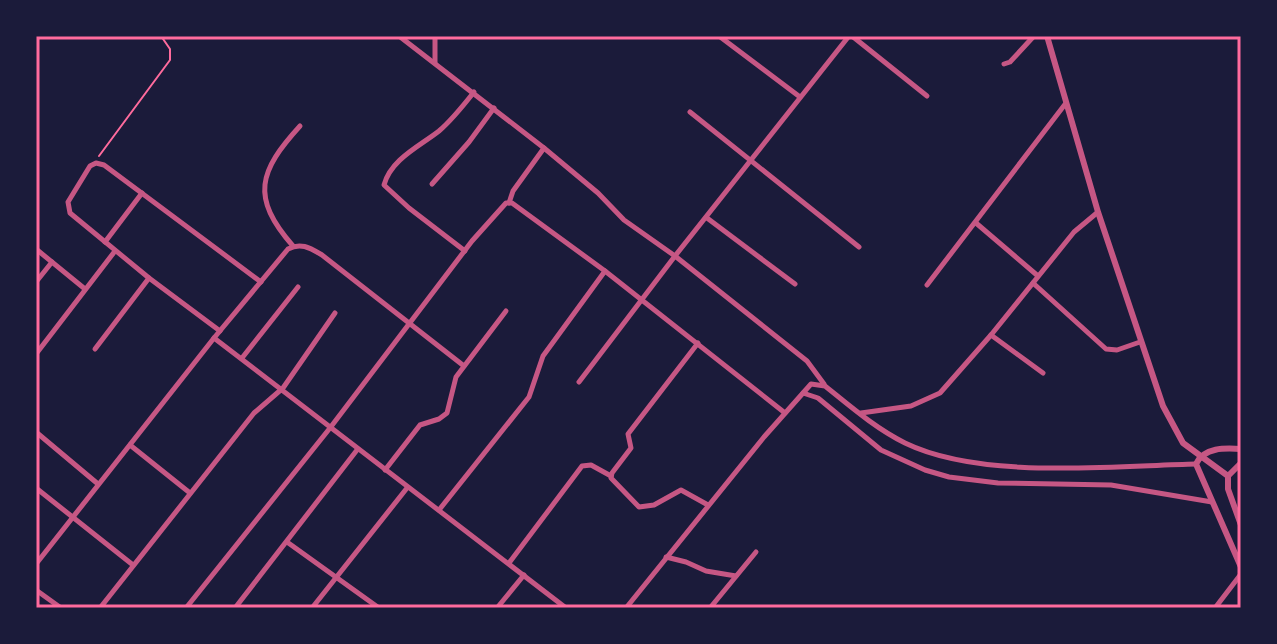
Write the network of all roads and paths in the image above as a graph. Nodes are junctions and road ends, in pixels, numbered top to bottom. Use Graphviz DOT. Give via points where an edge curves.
graph roads {
  1 [pos="161,36"];
  2 [pos="399,36"];
  3 [pos="435,36"];
  4 [pos="719,36"];
  5 [pos="850,36"];
  6 [pos="1034,36"];
  7 [pos="1047,36"];
  8 [pos="435,62"];
  9 [pos="1004,64"];
  10 [pos="474,92"];
  11 [pos="927,96"];
  12 [pos="800,97"];
  13 [pos="1066,103"];
  14 [pos="494,108"];
  15 [pos="690,112"];
  16 [pos="300,126"];
  17 [pos="544,148"];
  18 [pos="752,161"];
  19 [pos="94,163"];
  20 [pos="432,184"];
  21 [pos="142,193"];
  22 [pos="509,203"];
  23 [pos="1098,212"];
  24 [pos="707,218"];
  25 [pos="976,223"];
  26 [pos="105,242"];
  27 [pos="293,246"];
  28 [pos="859,247"];
  29 [pos="36,249"];
  30 [pos="115,251"];
  31 [pos="465,251"];
  32 [pos="675,256"];
  33 [pos="52,262"];
  34 [pos="605,271"];
  35 [pos="1038,276"];
  36 [pos="149,278"];
  37 [pos="36,282"];
  38 [pos="261,282"];
  39 [pos="1033,283"];
  40 [pos="795,284"];
  41 [pos="927,285"];
  42 [pos="298,287"];
  43 [pos="85,289"];
  44 [pos="642,300"];
  45 [pos="506,311"];
  46 [pos="335,313"];
  47 [pos="411,324"];
  48 [pos="220,331"];
  49 [pos="991,335"];
  50 [pos="214,338"];
  51 [pos="1140,342"];
  52 [pos="698,343"];
  53 [pos="95,349"];
  54 [pos="36,354"];
  55 [pos="242,358"];
  56 [pos="464,366"];
  57 [pos="1043,373"];
  58 [pos="579,382"];
  59 [pos="825,386"];
  60 [pos="283,388"];
  61 [pos="803,393"];
  62 [pos="785,413"];
  63 [pos="859,413"];
  64 [pos="330,428"];
  65 [pos="36,432"];
  66 [pos="130,445"];
  67 [pos="1241,449"];
  68 [pos="357,450"];
  69 [pos="1198,460"];
  70 [pos="1241,463"];
  71 [pos="385,470"];
  72 [pos="611,476"];
  73 [pos="1228,476"];
  74 [pos="98,484"];
  75 [pos="36,488"];
  76 [pos="407,488"];
  77 [pos="190,493"];
  78 [pos="1212,502"];
  79 [pos="708,505"];
  80 [pos="439,510"];
  81 [pos="73,517"];
  82 [pos="1241,525"];
  83 [pos="287,542"];
  84 [pos="756,552"];
  85 [pos="666,557"];
  86 [pos="37,559"];
  87 [pos="509,563"];
  88 [pos="133,565"];
  89 [pos="1241,567"];
  90 [pos="1241,574"];
  91 [pos="524,575"];
  92 [pos="736,576"];
  93 [pos="338,578"];
  94 [pos="36,590"];
  95 [pos="61,608"];
  96 [pos="100,608"];
  97 [pos="186,608"];
  98 [pos="235,608"];
  99 [pos="312,608"];
  100 [pos="379,608"];
  101 [pos="497,608"];
  102 [pos="566,608"];
  103 [pos="626,608"];
  104 [pos="710,608"];
  105 [pos="1215,608"];
  1 -- 19 [label="path" via="170,60"];
  2 -- 8 [label="street"];
  3 -- 8 [label="street"];
  4 -- 12 [label="street"];
  5 -- 11 [label="street"];
  5 -- 12 [label="street"];
  6 -- 9 [label="street"];
  7 -- 13 [label="street"];
  8 -- 10 [label="street"];
  10 -- 14 [label="street"];
  10 -- 31 [label="street" via="440,130 410,151 384,185"];
  12 -- 18 [label="street"];
  13 -- 23 [label="street"];
  13 -- 25 [label="street"];
  14 -- 17 [label="street"];
  14 -- 20 [label="street"];
  15 -- 18 [label="street"];
  16 -- 27 [label="street" via="275,155 266,178 270,217"];
  17 -- 22 [label="street"];
  17 -- 32 [label="street" via="624,220"];
  18 -- 24 [label="street"];
  18 -- 28 [label="street"];
  19 -- 21 [label="street"];
  19 -- 26 [label="street" via="73,191 68,208"];
  21 -- 26 [label="street"];
  21 -- 38 [label="street"];
  22 -- 31 [label="street"];
  22 -- 34 [label="street"];
  23 -- 35 [label="street"];
  23 -- 51 [label="street"];
  24 -- 32 [label="street"];
  24 -- 40 [label="street"];
  25 -- 35 [label="street"];
  25 -- 41 [label="street"];
  26 -- 30 [label="street"];
  27 -- 38 [label="street"];
  27 -- 47 [label="street" via="310,247"];
  29 -- 33 [label="street"];
  30 -- 36 [label="street"];
  30 -- 43 [label="street"];
  31 -- 47 [label="street"];
  32 -- 44 [label="street"];
  32 -- 59 [label="street" via="807,361"];
  33 -- 37 [label="street"];
  33 -- 43 [label="street"];
  34 -- 44 [label="street"];
  34 -- 80 [label="street" via="543,356 529,397"];
  35 -- 39 [label="street"];
  36 -- 48 [label="street"];
  36 -- 53 [label="street"];
  38 -- 48 [label="street"];
  39 -- 49 [label="street"];
  39 -- 51 [label="street" via="1106,349"];
  42 -- 55 [label="street"];
  43 -- 54 [label="street"];
  44 -- 52 [label="street"];
  44 -- 58 [label="street"];
  45 -- 56 [label="street"];
  46 -- 60 [label="street"];
  47 -- 56 [label="street"];
  47 -- 64 [label="street"];
  48 -- 50 [label="street"];
  49 -- 57 [label="street"];
  49 -- 63 [label="street" via="933,397 911,406"];
  50 -- 55 [label="street"];
  50 -- 66 [label="street"];
  51 -- 69 [label="street" via="1163,406"];
  52 -- 62 [label="street"];
  52 -- 72 [label="street" via="628,434 631,448"];
  55 -- 60 [label="street"];
  56 -- 71 [label="street" via="447,413 420,425"];
  59 -- 61 [label="street" via="811,384"];
  59 -- 63 [label="street"];
  60 -- 64 [label="street"];
  60 -- 77 [label="street" via="254,413"];
  61 -- 62 [label="street"];
  61 -- 78 [label="street" via="818,398 881,450 925,470 988,483 1111,485"];
  62 -- 79 [label="street"];
  63 -- 69 [label="street" via="917,448 977,463"];
  64 -- 68 [label="street"];
  64 -- 97 [label="street"];
  65 -- 74 [label="street"];
  66 -- 74 [label="street"];
  66 -- 77 [label="street"];
  67 -- 69 [label="street" via="1209,451"];
  68 -- 71 [label="street"];
  68 -- 83 [label="street"];
  69 -- 73 [label="street"];
  69 -- 78 [label="street"];
  70 -- 73 [label="street"];
  71 -- 76 [label="street"];
  72 -- 79 [label="street" via="639,507 681,490"];
  72 -- 87 [label="street" via="582,466"];
  73 -- 82 [label="street"];
  74 -- 81 [label="street"];
  75 -- 81 [label="street"];
  76 -- 80 [label="street"];
  76 -- 93 [label="street"];
  77 -- 88 [label="street"];
  78 -- 89 [label="street"];
  79 -- 85 [label="street"];
  80 -- 87 [label="street"];
  81 -- 86 [label="street"];
  81 -- 88 [label="street"];
  83 -- 93 [label="street"];
  83 -- 98 [label="street"];
  84 -- 92 [label="street"];
  85 -- 92 [label="street"];
  85 -- 103 [label="street"];
  87 -- 91 [label="street"];
  88 -- 96 [label="street"];
  90 -- 105 [label="street"];
  91 -- 101 [label="street"];
  91 -- 102 [label="street"];
  92 -- 104 [label="street"];
  93 -- 99 [label="street"];
  93 -- 100 [label="street"];
  94 -- 95 [label="street"];
}
